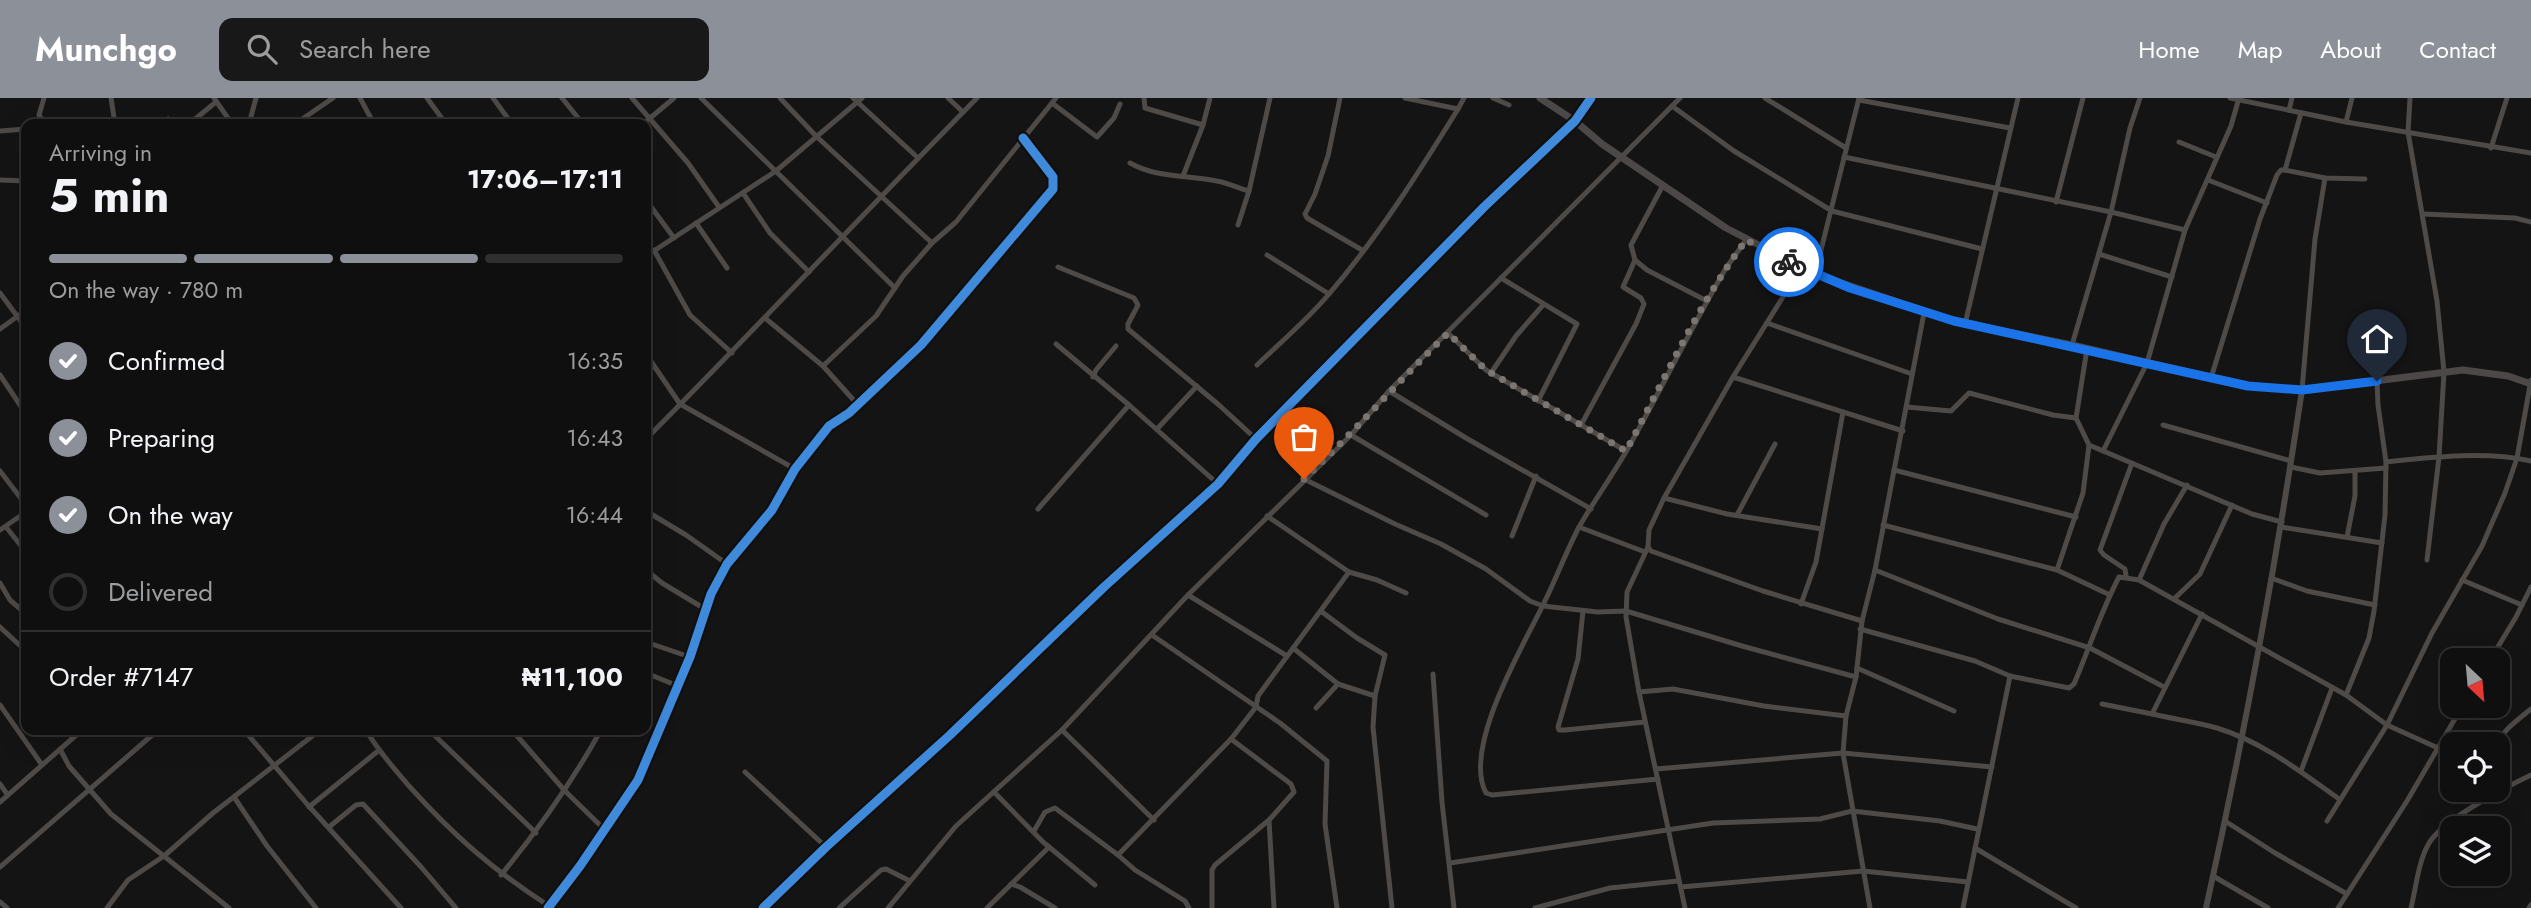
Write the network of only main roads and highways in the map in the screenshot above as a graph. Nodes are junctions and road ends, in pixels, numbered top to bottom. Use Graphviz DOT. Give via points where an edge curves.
graph roads {
  1 [pos="1540,98"];
  2 [pos="2531,382"];
  1 -- 2 [label="main road" via="1662,187 1746,240 1815,274 1924,313 2248,386 2302,390 2483,371"];
}
